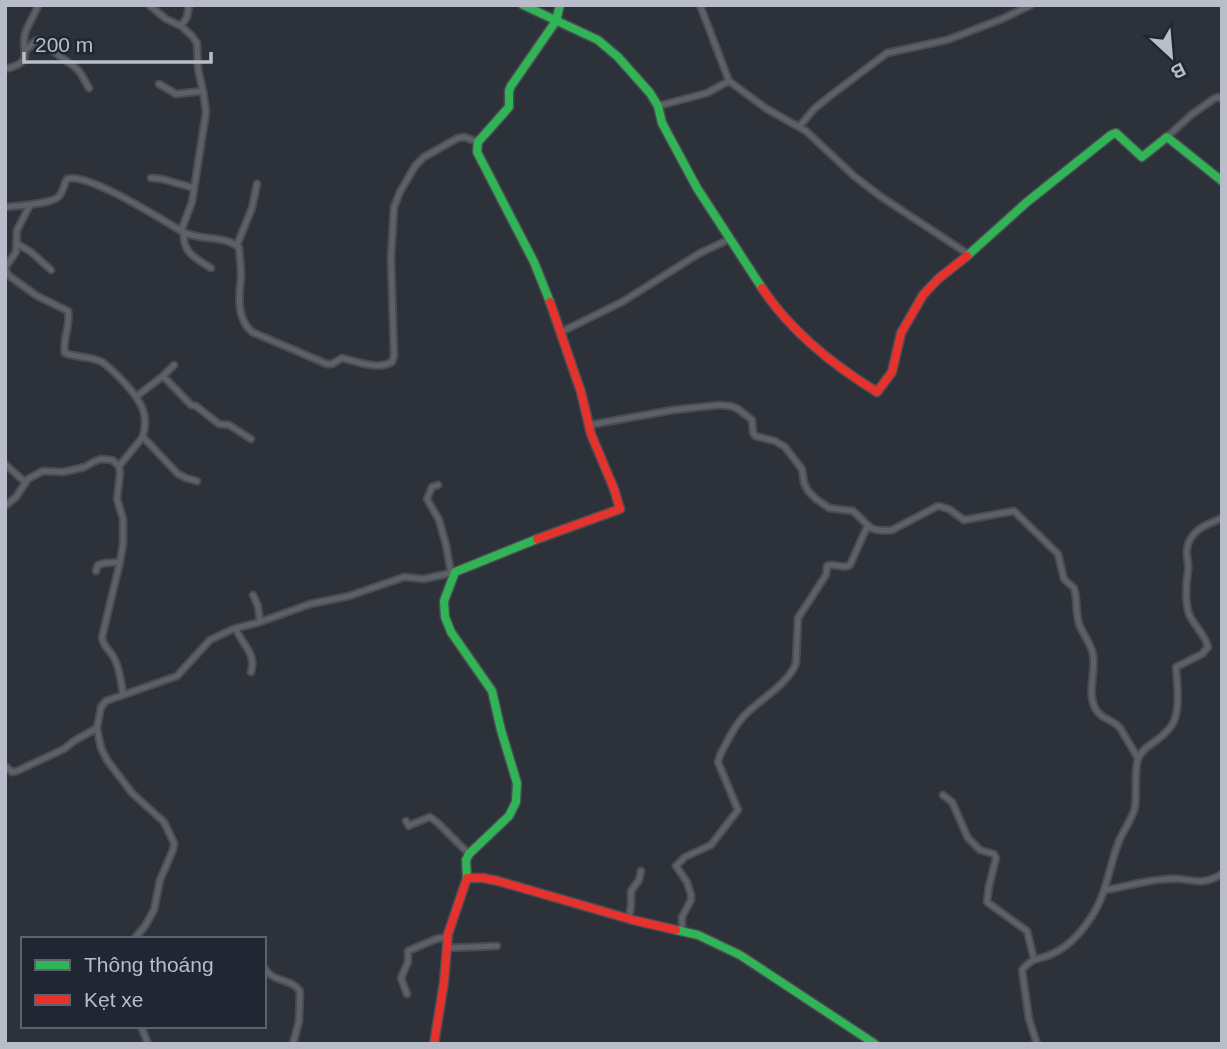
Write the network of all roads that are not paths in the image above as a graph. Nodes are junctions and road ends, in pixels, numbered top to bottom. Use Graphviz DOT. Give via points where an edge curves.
graph roads {
  1 [pos="38,5"];
  2 [pos="149,5"];
  3 [pos="189,5"];
  4 [pos="523,5"];
  5 [pos="560,5"];
  6 [pos="700,5"];
  7 [pos="1031,5"];
  8 [pos="556,21"];
  9 [pos="181,26"];
  10 [pos="26,50"];
  11 [pos="5,69"];
  12 [pos="729,81"];
  13 [pos="159,84"];
  14 [pos="89,88"];
  15 [pos="203,91"];
  16 [pos="1222,99"];
  17 [pos="658,106"];
  18 [pos="799,127"];
  19 [pos="1167,136"];
  20 [pos="478,142"];
  21 [pos="151,178"];
  22 [pos="1222,181"];
  23 [pos="257,184"];
  24 [pos="194,188"];
  25 [pos="30,205"];
  26 [pos="5,207"];
  27 [pos="183,232"];
  28 [pos="730,239"];
  29 [pos="16,243"];
  30 [pos="237,245"];
  31 [pos="968,254"];
  32 [pos="211,268"];
  33 [pos="51,270"];
  34 [pos="561,332"];
  35 [pos="174,365"];
  36 [pos="163,376"];
  37 [pos="137,396"];
  38 [pos="589,425"];
  39 [pos="143,437"];
  40 [pos="251,439"];
  41 [pos="5,464"];
  42 [pos="119,466"];
  43 [pos="197,481"];
  44 [pos="26,483"];
  45 [pos="438,485"];
  46 [pos="5,506"];
  47 [pos="1222,518"];
  48 [pos="867,527"];
  49 [pos="120,562"];
  50 [pos="96,571"];
  51 [pos="453,572"];
  52 [pos="253,595"];
  53 [pos="260,622"];
  54 [pos="236,628"];
  55 [pos="251,672"];
  56 [pos="123,694"];
  57 [pos="96,728"];
  58 [pos="1138,758"];
  59 [pos="5,766"];
  60 [pos="943,795"];
  61 [pos="406,821"];
  62 [pos="469,854"];
  63 [pos="640,871"];
  64 [pos="1222,874"];
  65 [pos="467,878"];
  66 [pos="1105,890"];
  67 [pos="629,918"];
  68 [pos="682,931"];
  69 [pos="136,937"];
  70 [pos="447,937"];
  71 [pos="497,946"];
  72 [pos="446,948"];
  73 [pos="1034,959"];
  74 [pos="266,970"];
  75 [pos="407,994"];
  76 [pos="293,1044"];
  77 [pos="433,1044"];
  78 [pos="875,1044"];
  79 [pos="1037,1044"];
  1 -- 10 [label="street" via="24,34"];
  2 -- 9 [label="street"];
  3 -- 9 [label="street"];
  4 -- 8 [label="street"];
  5 -- 8 [label="street"];
  6 -- 12 [label="street"];
  7 -- 18 [label="street" via="947,40 887,53 814,109"];
  8 -- 17 [label="street" via="609,49"];
  8 -- 20 [label="street" via="511,86 509,107"];
  9 -- 15 [label="street" via="196,40"];
  10 -- 11 [label="street" via="22,61"];
  10 -- 14 [label="street" via="38,40 76,68"];
  12 -- 17 [label="street" via="708,93"];
  12 -- 18 [label="street"];
  13 -- 15 [label="street" via="176,94"];
  15 -- 24 [label="street" via="206,112"];
  16 -- 19 [label="street" via="1215,98"];
  17 -- 28 [label="street" via="670,139"];
  18 -- 31 [label="street" via="880,196"];
  19 -- 22 [label="street"];
  19 -- 31 [label="street" via="1142,157 1116,133 1111,135"];
  20 -- 30 [label="street" via="458,138 424,157 400,192 393,216 391,258 394,356 388,365 342,358 327,364 252,332 241,314"];
  20 -- 34 [label="street" via="477,152 534,262"];
  21 -- 24 [label="street"];
  23 -- 30 [label="street"];
  24 -- 27 [label="street"];
  25 -- 26 [label="street"];
  25 -- 27 [label="street" via="59,198 67,179 84,180"];
  25 -- 29 [label="street" via="17,230"];
  27 -- 30 [label="street"];
  27 -- 32 [label="street" via="189,253"];
  28 -- 31 [label="street" via="781,314 841,368 877,392 892,372 901,333 923,295"];
  28 -- 34 [label="street"];
  29 -- 33 [label="street"];
  29 -- 37 [label="street" via="5,271 37,296 68,311 65,353 103,363"];
  34 -- 38 [label="street"];
  35 -- 36 [label="street"];
  36 -- 37 [label="street"];
  36 -- 40 [label="street" via="191,405 219,425 229,425"];
  37 -- 39 [label="street" via="146,423"];
  38 -- 48 [label="street" via="730,405 752,420 755,436 787,449 802,469 811,495 829,508 853,511"];
  38 -- 51 [label="street" via="620,509"];
  39 -- 42 [label="street"];
  39 -- 43 [label="street" via="178,474"];
  41 -- 44 [label="street"];
  42 -- 44 [label="street" via="112,460 97,460 63,472 43,471"];
  42 -- 49 [label="street"];
  44 -- 46 [label="street"];
  45 -- 51 [label="street" via="427,499 439,520"];
  47 -- 58 [label="street" via="1198,529 1186,548 1189,613 1208,647 1176,667 1175,719"];
  48 -- 58 [label="street" via="892,530 938,506 964,520 1016,513 1058,554 1064,579 1075,592 1079,624 1093,653 1094,705 1101,716 1121,728"];
  48 -- 68 [label="street" via="850,565 827,566 798,616 794,669 744,716 720,755 718,762 738,810 711,845 676,866 691,895"];
  49 -- 50 [label="street" via="98,565"];
  49 -- 56 [label="street" via="102,637 116,662"];
  51 -- 53 [label="street" via="424,579 404,577"];
  51 -- 62 [label="street" via="444,601 445,617 450,632 492,691 517,783 516,802 509,816"];
  52 -- 53 [label="street"];
  53 -- 54 [label="street"];
  54 -- 55 [label="street" via="249,650"];
  54 -- 56 [label="street" via="210,640 177,676"];
  56 -- 57 [label="street" via="103,704"];
  57 -- 59 [label="street" via="20,770 12,772"];
  57 -- 69 [label="street" via="107,760 132,793 164,822 174,843 159,880 156,906"];
  58 -- 66 [label="street" via="1135,808"];
  60 -- 73 [label="street" via="952,802 968,838 996,858 987,902 1027,931"];
  61 -- 62 [label="street" via="409,826 430,817"];
  62 -- 65 [label="street"];
  63 -- 67 [label="street" via="631,891"];
  64 -- 66 [label="street" via="1205,882 1165,879"];
  65 -- 67 [label="street" via="491,879"];
  65 -- 70 [label="street"];
  66 -- 73 [label="street" via="1092,917 1069,943"];
  67 -- 68 [label="street"];
  68 -- 78 [label="street" via="731,950"];
  70 -- 72 [label="street"];
  70 -- 75 [label="street" via="408,951 401,978"];
  71 -- 72 [label="street"];
  72 -- 77 [label="street"];
  73 -- 79 [label="street" via="1022,970"];
  74 -- 76 [label="street" via="300,991"];
}
